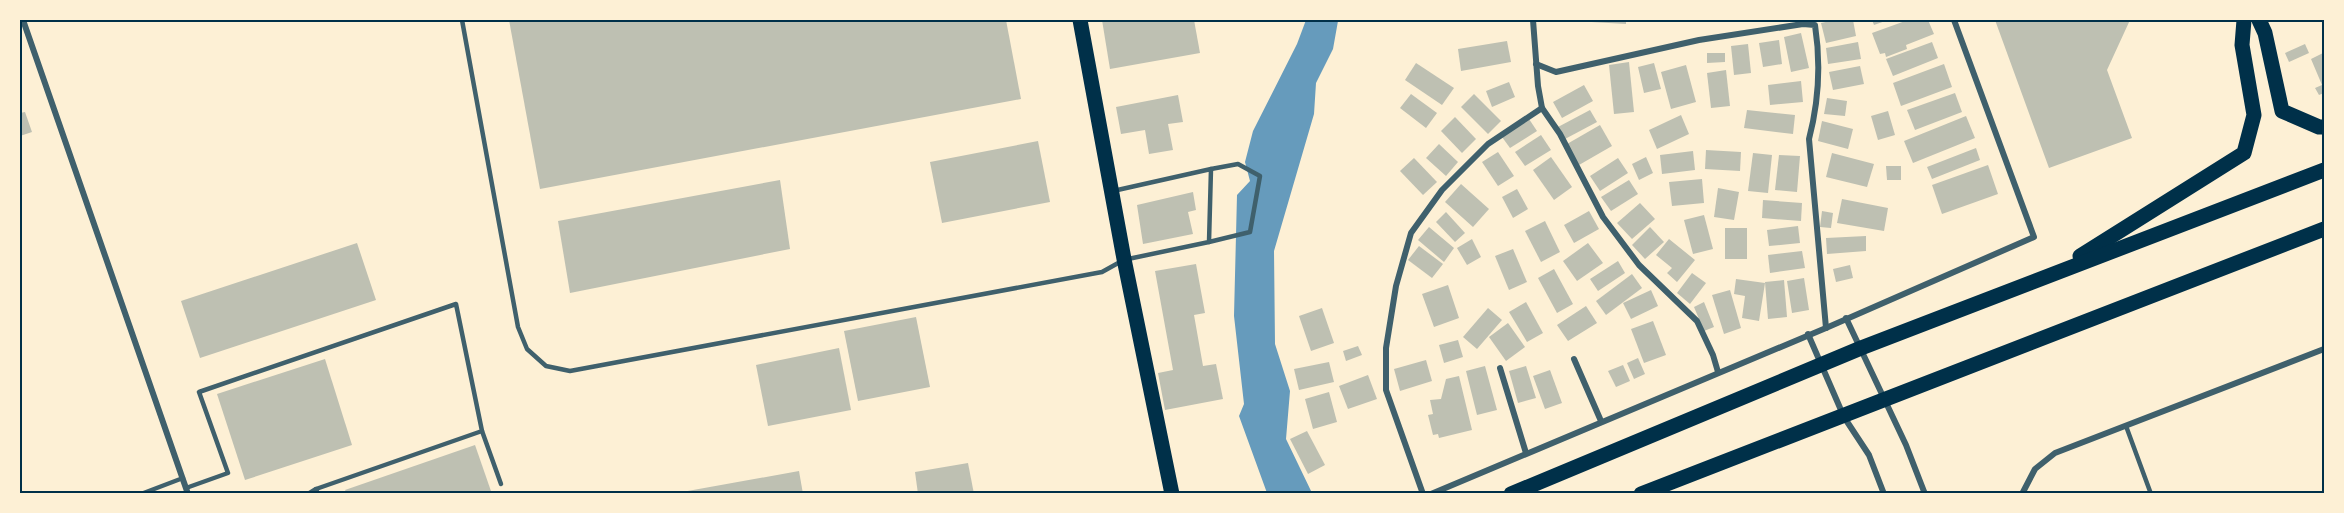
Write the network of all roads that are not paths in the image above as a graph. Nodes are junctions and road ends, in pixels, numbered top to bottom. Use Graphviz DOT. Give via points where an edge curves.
graph roads {
  1 [pos="23,20"];
  2 [pos="462,20"];
  3 [pos="1080,20"];
  4 [pos="1533,20"];
  5 [pos="1954,20"];
  6 [pos="2244,20"];
  7 [pos="2259,20"];
  8 [pos="1536,64"];
  9 [pos="1542,108"];
  10 [pos="2325,127"];
  11 [pos="1211,169"];
  12 [pos="2325,170"];
  13 [pos="1112,191"];
  14 [pos="2325,229"];
  15 [pos="1209,242"];
  16 [pos="1124,260"];
  17 [pos="2049,275"];
  18 [pos="1846,318"];
  19 [pos="1826,328"];
  20 [pos="1808,334"];
  21 [pos="1861,348"];
  22 [pos="2325,349"];
  23 [pos="1574,359"];
  24 [pos="1821,364"];
  25 [pos="1500,368"];
  26 [pos="1718,372"];
  27 [pos="1884,401"];
  28 [pos="1844,417"];
  29 [pos="1601,422"];
  30 [pos="2126,426"];
  31 [pos="482,432"];
  32 [pos="1526,453"];
  33 [pos="183,478"];
  34 [pos="501,484"];
  35 [pos="188,490"];
  36 [pos="317,491"];
  37 [pos="141,494"];
  38 [pos="308,494"];
  39 [pos="1172,494"];
  40 [pos="1424,494"];
  41 [pos="1431,494"];
  42 [pos="1511,494"];
  43 [pos="1641,494"];
  44 [pos="1884,494"];
  45 [pos="1925,494"];
  46 [pos="2022,494"];
  47 [pos="2151,494"];
  1 -- 33 [label="street"];
  2 -- 16 [label="lane" via="518,327 527,349 546,366 570,371 1101,272"];
  3 -- 13 [label="main road"];
  4 -- 8 [label="street"];
  5 -- 18 [label="street" via="2034,237"];
  6 -- 17 [label="main road" via="2242,45 2254,115 2244,153"];
  7 -- 10 [label="main road" via="2282,111"];
  8 -- 9 [label="street"];
  8 -- 19 [label="street" via="1556,72 1699,40 1815,25 1818,87 1809,139"];
  9 -- 26 [label="street" via="1603,217 1639,265 1697,321"];
  9 -- 40 [label="street" via="1488,144 1442,190 1411,233 1396,286 1386,348 1386,390"];
  11 -- 13 [label="lane"];
  11 -- 15 [label="lane"];
  11 -- 15 [label="lane" via="1238,164 1260,176 1250,232"];
  12 -- 17 [label="main road"];
  13 -- 16 [label="main road"];
  14 -- 27 [label="main road"];
  15 -- 16 [label="lane"];
  16 -- 39 [label="main road"];
  17 -- 21 [label="main road"];
  18 -- 19 [label="street"];
  18 -- 21 [label="street"];
  19 -- 20 [label="street"];
  20 -- 24 [label="street"];
  20 -- 26 [label="street"];
  21 -- 24 [label="main road"];
  21 -- 27 [label="street"];
  22 -- 30 [label="street"];
  23 -- 29 [label="street"];
  24 -- 28 [label="street"];
  24 -- 42 [label="main road"];
  25 -- 32 [label="street"];
  26 -- 29 [label="street"];
  27 -- 28 [label="main road"];
  27 -- 45 [label="street"];
  28 -- 43 [label="main road"];
  28 -- 44 [label="street" via="1869,454"];
  29 -- 32 [label="street"];
  30 -- 46 [label="street" via="2055,453 2035,469"];
  30 -- 47 [label="lane"];
  31 -- 34 [label="lane"];
  31 -- 35 [label="lane" via="456,304 199,392 228,473"];
  31 -- 36 [label="lane"];
  32 -- 41 [label="street"];
  33 -- 35 [label="street"];
  33 -- 37 [label="lane"];
  36 -- 38 [label="lane"];
}
